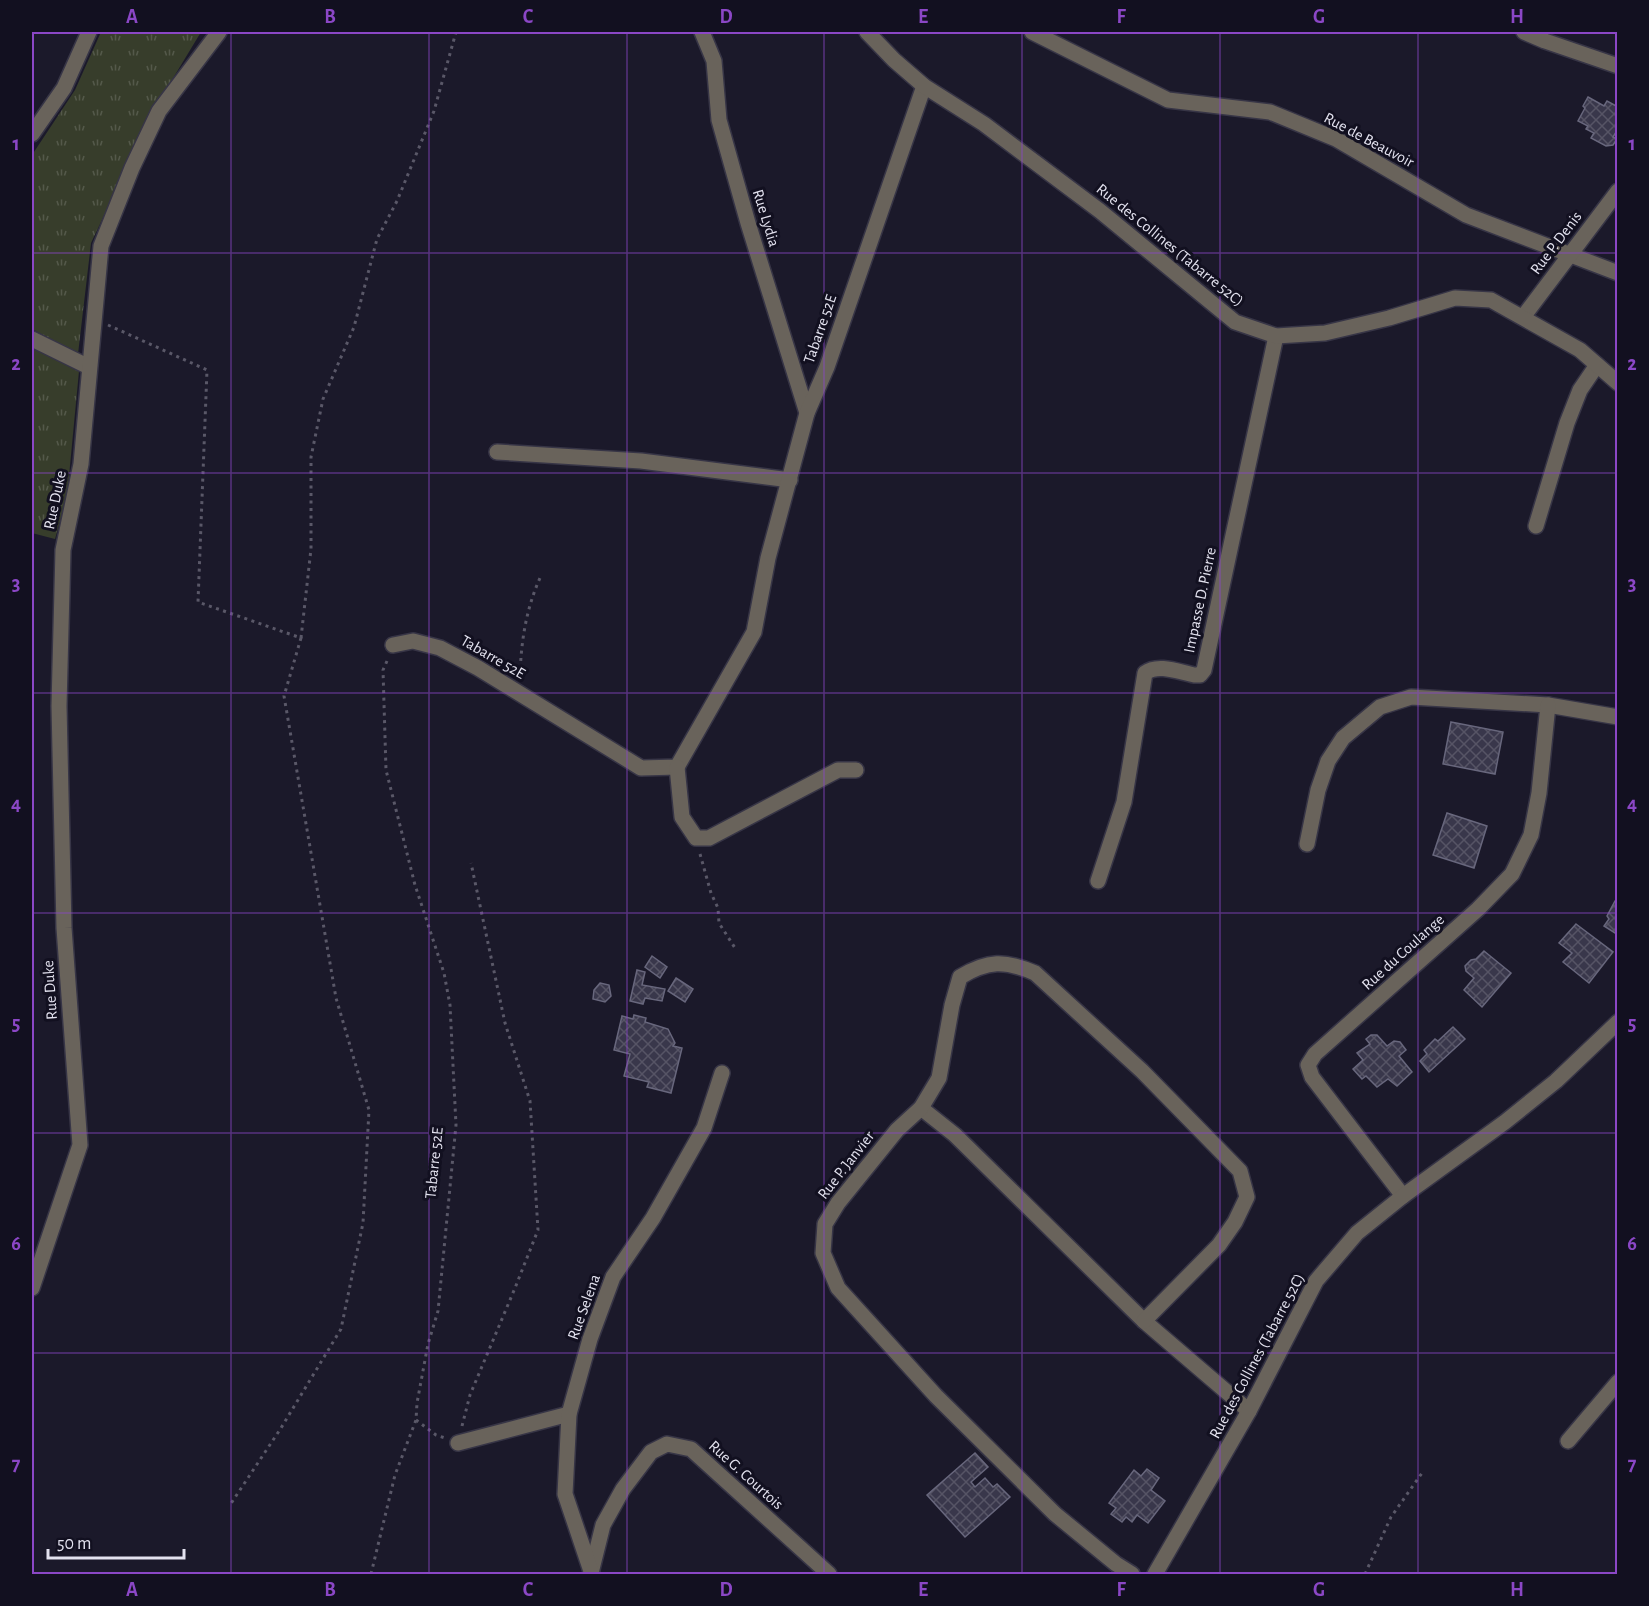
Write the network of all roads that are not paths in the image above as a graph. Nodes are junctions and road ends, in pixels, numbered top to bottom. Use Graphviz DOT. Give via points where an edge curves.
graph roads {
  1 [pos="89,32"];
  2 [pos="219,32"];
  3 [pos="702,32"];
  4 [pos="867,32"];
  5 [pos="1032,32"];
  6 [pos="1524,32"];
  7 [pos="1617,66"];
  8 [pos="924,86"];
  9 [pos="32,134"];
  10 [pos="1617,191"];
  11 [pos="1569,255"];
  12 [pos="1617,273"];
  13 [pos="1523,317"];
  14 [pos="1276,336"];
  15 [pos="32,339"];
  16 [pos="1597,365"];
  17 [pos="89,367"];
  18 [pos="1617,383"];
  19 [pos="807,414"];
  20 [pos="497,452"];
  21 [pos="790,480"];
  22 [pos="1536,526"];
  23 [pos="393,645"];
  24 [pos="1548,705"];
  25 [pos="1617,717"];
  26 [pos="677,767"];
  27 [pos="856,770"];
  28 [pos="1307,844"];
  29 [pos="1098,881"];
  30 [pos="1617,1022"];
  31 [pos="722,1073"];
  32 [pos="921,1108"];
  33 [pos="1403,1196"];
  34 [pos="32,1288"];
  35 [pos="1144,1322"];
  36 [pos="1617,1382"];
  37 [pos="1249,1411"];
  38 [pos="569,1414"];
  39 [pos="1568,1441"];
  40 [pos="458,1443"];
  41 [pos="591,1574"];
  42 [pos="829,1575"];
  43 [pos="1132,1575"];
  44 [pos="1155,1575"];
  1 -- 9 [label="street" via="64,88"];
  2 -- 17 [label="street, Rue Duke" via="159,111 101,246"];
  3 -- 19 [label="street, Rue Lydia" via="714,61 719,120"];
  4 -- 8 [label="street, Rue des Collines (Tabarre 52C)"];
  5 -- 11 [label="street, Rue de Beauvoir" via="1168,100 1270,112 1336,139 1466,215"];
  6 -- 7 [label="street"];
  8 -- 14 [label="street, Rue des Collines (Tabarre 52C)" via="984,124 1100,211 1235,322"];
  8 -- 19 [label="street, Tabarre 52E" via="827,367"];
  10 -- 11 [label="street, Rue P. Denis"];
  11 -- 12 [label="street, Rue de Beauvoir"];
  11 -- 13 [label="street, Rue P. Denis"];
  13 -- 14 [label="street, Rue des Collines (Tabarre 52C)" via="1491,300 1455,298 1325,333"];
  13 -- 16 [label="street, Rue des Collines (Tabarre 52C)" via="1580,350"];
  14 -- 29 [label="street, Impasse D. Pierre" via="1204,670 1194,675 1157,667 1144,673 1124,802"];
  15 -- 17 [label="street"];
  16 -- 18 [label="street, Rue des Collines (Tabarre 52C)"];
  16 -- 22 [label="street" via="1571,412"];
  17 -- 34 [label="street, Rue Duke" via="81,464 63,550 59,706 64,928 80,1145"];
  19 -- 21 [label="street, Tabarre 52E"];
  20 -- 21 [label="street" via="641,461"];
  21 -- 26 [label="street, Tabarre 52E" via="768,558 754,632"];
  23 -- 26 [label="street, Tabarre 52E" via="413,641 440,648 640,768"];
  24 -- 25 [label="street"];
  24 -- 28 [label="street" via="1411,697 1380,707 1343,738 1328,761"];
  24 -- 33 [label="street, Rue du Coulange" via="1532,835 1512,874 1315,1054 1308,1065 1312,1077"];
  26 -- 27 [label="street" via="682,817 696,838 709,838 838,770"];
  30 -- 33 [label="street, Rue des Collines (Tabarre 52C)" via="1556,1081"];
  31 -- 38 [label="street, Rue Selena" via="704,1128 653,1218 613,1277"];
  32 -- 35 [label="street" via="955,1135"];
  32 -- 35 [label="street, Rue P. Janvier" via="939,1078 960,977 978,966 1019,966 1035,973 1142,1071 1240,1171 1247,1197 1219,1245"];
  32 -- 43 [label="street, Rue P. Janvier" via="897,1130 825,1224 823,1252 838,1288 936,1396 1055,1514"];
  33 -- 37 [label="street, Rue des Collines (Tabarre 52C)" via="1356,1233 1316,1281"];
  35 -- 37 [label="street"];
  36 -- 39 [label="street"];
  37 -- 44 [label="street, Rue des Collines (Tabarre 52C)"];
  38 -- 40 [label="street"];
  38 -- 41 [label="street, Rue Selena" via="565,1494"];
  41 -- 42 [label="street, Rue G. Courtois" via="603,1525 623,1489 651,1452 667,1444 691,1449"];
}
